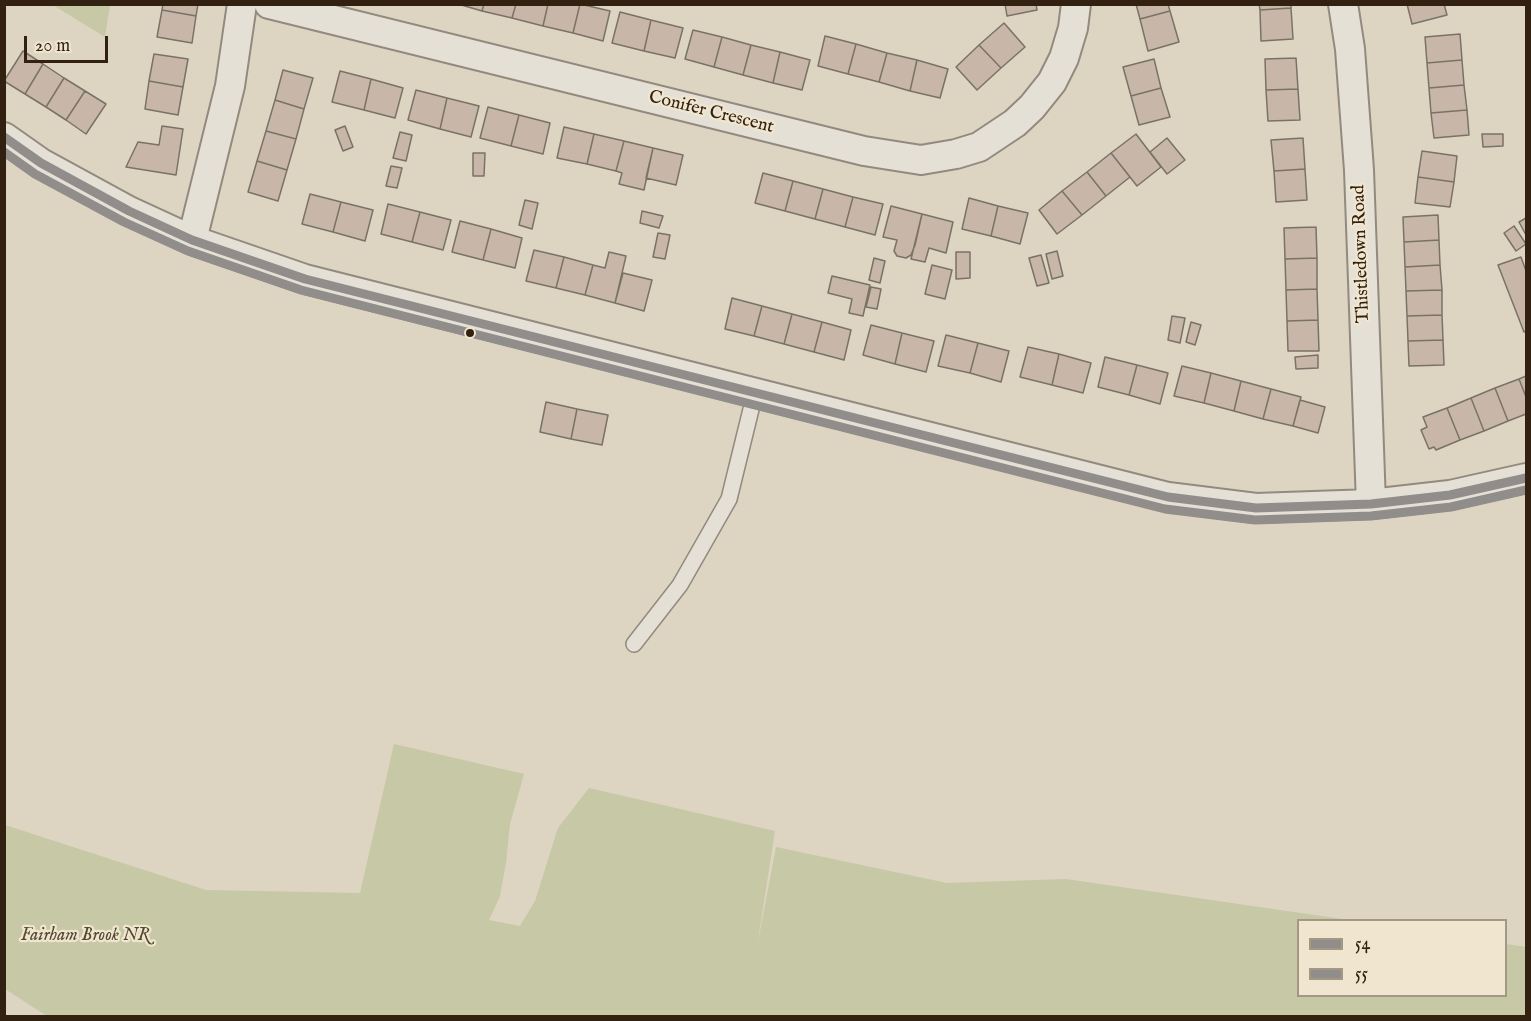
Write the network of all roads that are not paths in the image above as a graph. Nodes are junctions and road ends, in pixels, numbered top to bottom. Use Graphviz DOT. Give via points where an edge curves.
graph roads {
  1 [pos="243,4"];
  2 [pos="269,4"];
  3 [pos="1076,4"];
  4 [pos="1343,4"];
  5 [pos="4,137"];
  6 [pos="192,240"];
  7 [pos="755,393"];
  8 [pos="1527,478"];
  9 [pos="1371,504"];
  10 [pos="634,644"];
  1 -- 6 [label="street" via="230,86"];
  2 -- 3 [label="street, Conifer Crescent" via="864,151 921,160 979,147 1032,107 1052,82 1064,58"];
  4 -- 9 [label="street, Thistledown Road" via="1359,170"];
  5 -- 6 [label="street" via="41,163"];
  6 -- 7 [label="street" via="305,279"];
  7 -- 9 [label="street" via="1168,497 1256,508"];
  7 -- 10 [label="lane" via="729,499 680,585"];
  8 -- 9 [label="street" via="1450,495"];
}
